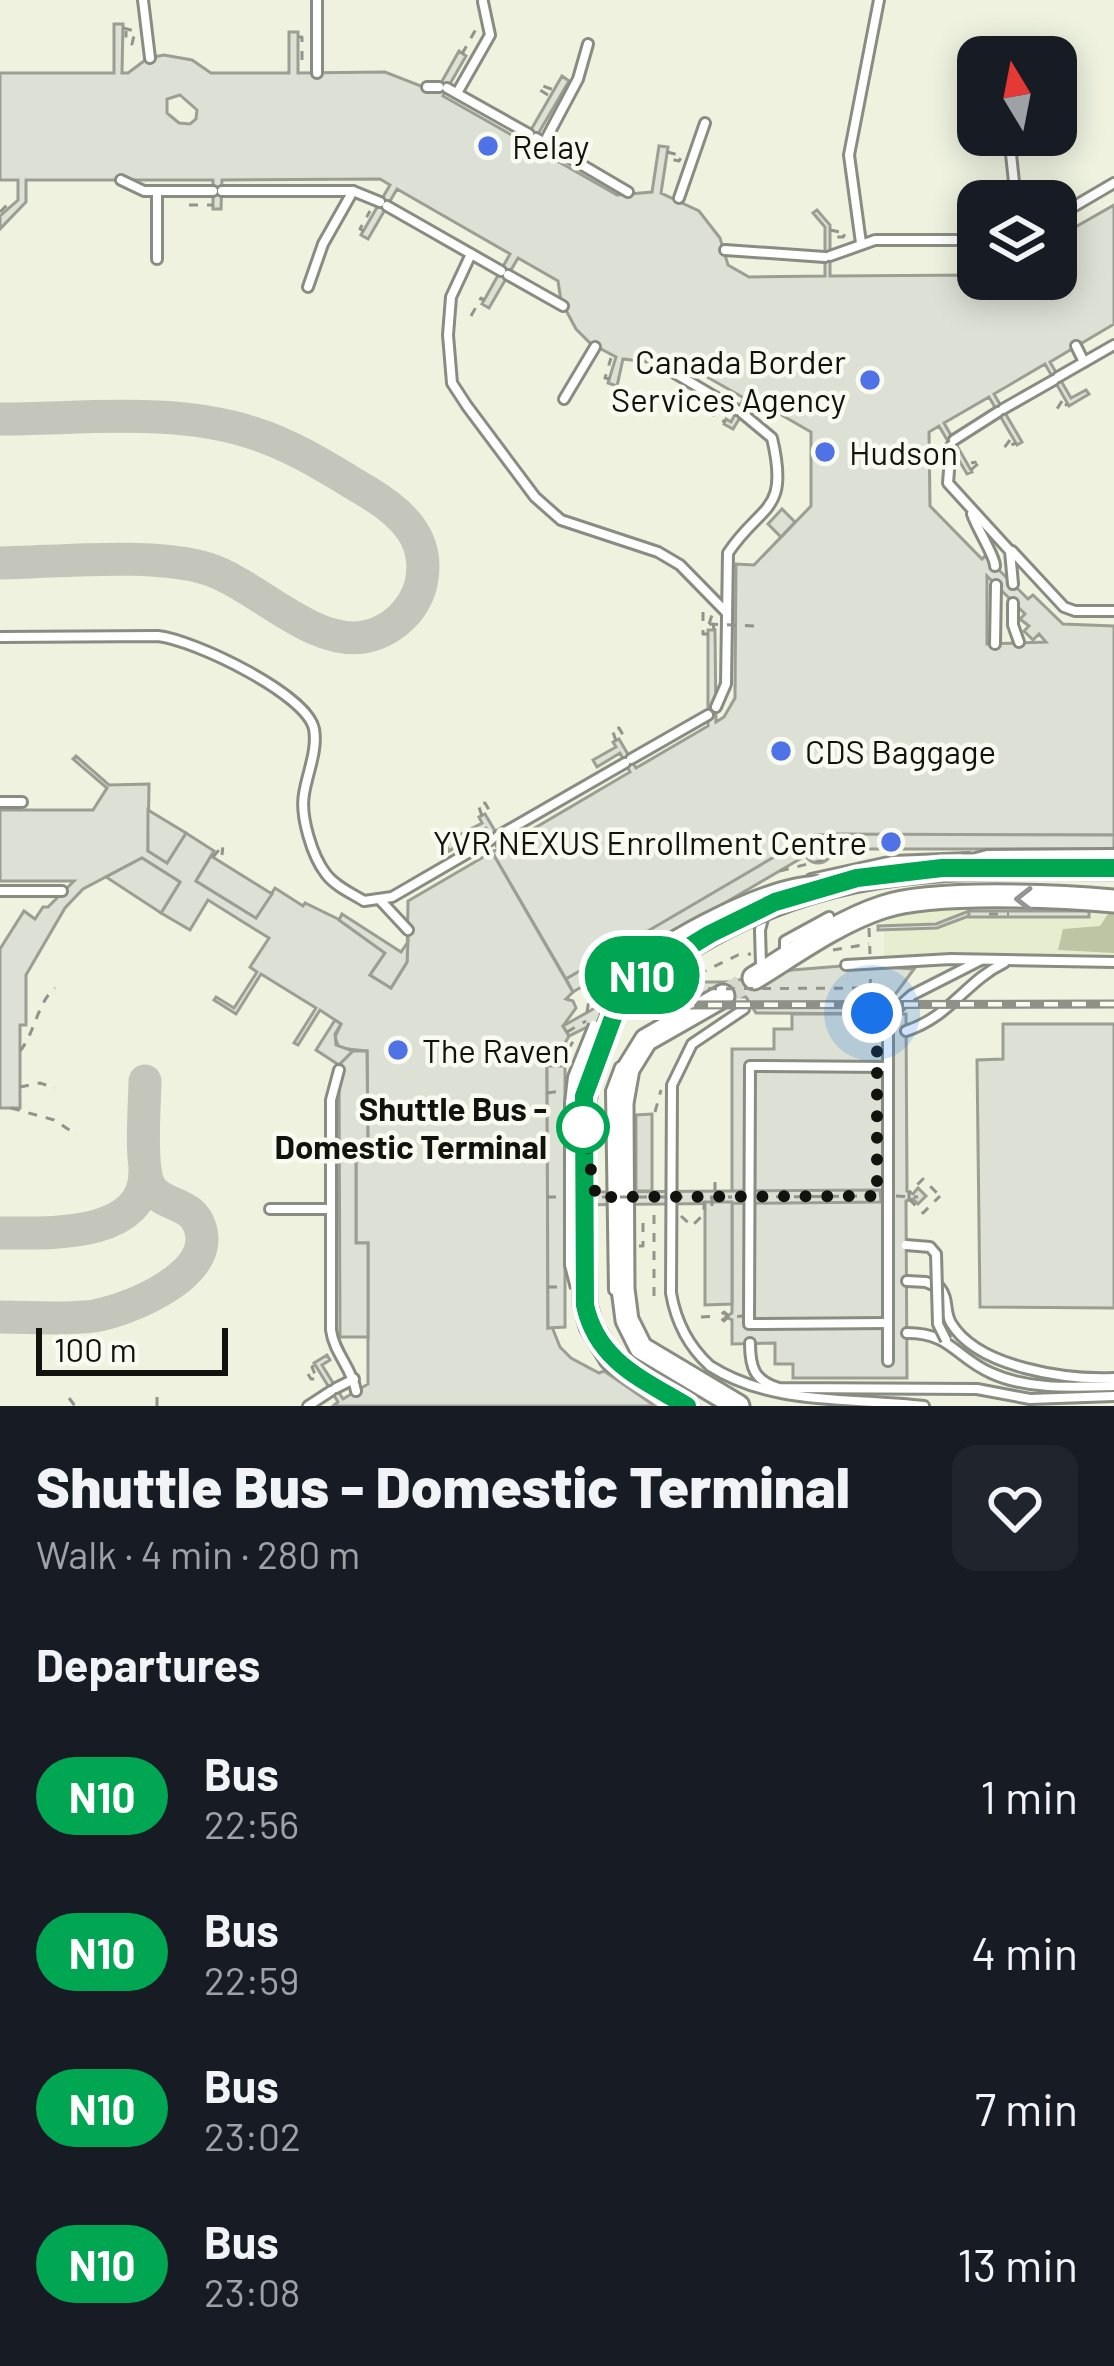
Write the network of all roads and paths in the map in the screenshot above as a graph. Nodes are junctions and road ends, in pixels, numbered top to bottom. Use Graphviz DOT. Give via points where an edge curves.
graph roads {
  1 [pos="142,0"];
  2 [pos="316,0"];
  3 [pos="879,0"];
  4 [pos="482,2"];
  5 [pos="477,28"];
  6 [pos="298,37"];
  7 [pos="588,44"];
  8 [pos="462,54"];
  9 [pos="150,58"];
  10 [pos="302,60"];
  11 [pos="317,73"];
  12 [pos="427,87"];
  13 [pos="448,89"];
  14 [pos="554,90"];
  15 [pos="548,94"];
  16 [pos="705,122"];
  17 [pos="536,138"];
  18 [pos="667,152"];
  19 [pos="670,159"];
  20 [pos="121,180"];
  21 [pos="1114,184"];
  22 [pos="157,191"];
  23 [pos="353,191"];
  24 [pos="628,192"];
  25 [pos="679,198"];
  26 [pos="8,204"];
  27 [pos="189,205"];
  28 [pos="213,205"];
  29 [pos="1077,205"];
  30 [pos="370,211"];
  31 [pos="0,212"];
  32 [pos="364,230"];
  33 [pos="830,230"];
  34 [pos="836,238"];
  35 [pos="957,241"];
  36 [pos="861,244"];
  37 [pos="725,250"];
  38 [pos="471,254"];
  39 [pos="158,259"];
  40 [pos="308,287"];
  41 [pos="484,300"];
  42 [pos="563,306"];
  43 [pos="471,316"];
  44 [pos="1114,345"];
  45 [pos="1076,346"];
  46 [pos="595,347"];
  47 [pos="611,358"];
  48 [pos="662,360"];
  49 [pos="1084,362"];
  50 [pos="610,379"];
  51 [pos="564,400"];
  52 [pos="707,411"];
  53 [pos="724,422"];
  54 [pos="972,512"];
  55 [pos="1006,546"];
  56 [pos="995,566"];
  57 [pos="1013,584"];
  58 [pos="995,585"];
  59 [pos="1013,603"];
  60 [pos="1114,610"];
  61 [pos="703,612"];
  62 [pos="726,612"];
  63 [pos="754,626"];
  64 [pos="0,637"];
  65 [pos="1019,642"];
  66 [pos="995,644"];
  67 [pos="623,735"];
  68 [pos="616,741"];
  69 [pos="0,802"];
  70 [pos="22,802"];
  71 [pos="489,810"];
  72 [pos="482,815"];
  73 [pos="855,852"];
  74 [pos="222,855"];
  75 [pos="1114,856"];
  76 [pos="213,857"];
  77 [pos="942,868"];
  78 [pos="1114,868"];
  79 [pos="780,872"];
  80 [pos="0,891"];
  81 [pos="62,891"];
  82 [pos="381,901"];
  83 [pos="1114,901"];
  84 [pos="829,917"];
  85 [pos="868,920"];
  86 [pos="408,930"];
  87 [pos="869,944"];
  88 [pos="827,952"];
  89 [pos="746,954"];
  90 [pos="786,958"];
  91 [pos="982,960"];
  92 [pos="1005,962"];
  93 [pos="1114,962"];
  94 [pos="846,965"];
  95 [pos="754,978"];
  96 [pos="592,982"];
  97 [pos="682,982"];
  98 [pos="55,988"];
  99 [pos="723,996"];
  100 [pos="653,997"];
  101 [pos="620,1005"];
  102 [pos="744,1009"];
  103 [pos="894,1011"];
  104 [pos="586,1012"];
  105 [pos="872,1013"];
  106 [pos="906,1031"];
  107 [pos="566,1032"];
  108 [pos="888,1032"];
  109 [pos="577,1035"];
  110 [pos="20,1051"];
  111 [pos="559,1065"];
  112 [pos="883,1067"];
  113 [pos="339,1070"];
  114 [pos="20,1087"];
  115 [pos="55,1088"];
  116 [pos="563,1091"];
  117 [pos="548,1093"];
  118 [pos="11,1108"];
  119 [pos="77,1135"];
  120 [pos="715,1182"];
  121 [pos="888,1196"];
  122 [pos="918,1196"];
  123 [pos="940,1196"];
  124 [pos="547,1197"];
  125 [pos="566,1197"];
  126 [pos="596,1197"];
  127 [pos="714,1197"];
  128 [pos="750,1197"];
  129 [pos="704,1199"];
  130 [pos="712,1207"];
  131 [pos="270,1209"];
  132 [pos="331,1209"];
  133 [pos="654,1215"];
  134 [pos="680,1215"];
  135 [pos="888,1245"];
  136 [pos="907,1281"];
  137 [pos="548,1287"];
  138 [pos="563,1287"];
  139 [pos="655,1296"];
  140 [pos="728,1315"];
  141 [pos="701,1316"];
  142 [pos="888,1324"];
  143 [pos="907,1333"];
  144 [pos="946,1340"];
  145 [pos="750,1343"];
  146 [pos="888,1361"];
  147 [pos="315,1366"];
  148 [pos="308,1374"];
  149 [pos="802,1378"];
  150 [pos="889,1378"];
  151 [pos="354,1379"];
  152 [pos="1114,1382"];
  153 [pos="811,1389"];
  154 [pos="898,1389"];
  155 [pos="356,1391"];
  156 [pos="157,1392"];
  157 [pos="1114,1396"];
  158 [pos="69,1398"];
  159 [pos="75,1406"];
  160 [pos="157,1406"];
  161 [pos="308,1406"];
  162 [pos="687,1406"];
  163 [pos="738,1406"];
  164 [pos="924,1406"];
  1 -- 9 [label="lane"];
  2 -- 11 [label="lane"];
  3 -- 36 [label="lane" via="849,154"];
  4 -- 13 [label="lane" via="490,35"];
  5 -- 8 [label="path"];
  6 -- 10 [label="path"];
  7 -- 17 [label="lane" via="578,79"];
  12 -- 13 [label="lane"];
  13 -- 17 [label="lane"];
  14 -- 15 [label="path" via="540,85"];
  16 -- 25 [label="lane"];
  17 -- 24 [label="lane"];
  18 -- 19 [label="path" via="682,157"];
  20 -- 22 [label="lane"];
  21 -- 29 [label="lane"];
  22 -- 23 [label="lane"];
  22 -- 39 [label="lane"];
  23 -- 38 [label="lane"];
  23 -- 40 [label="lane"];
  26 -- 31 [label="path"];
  27 -- 28 [label="path"];
  30 -- 32 [label="path"];
  33 -- 34 [label="path" via="845,233"];
  35 -- 36 [label="lane"];
  36 -- 37 [label="lane" via="828,257"];
  38 -- 42 [label="lane"];
  38 -- 62 [label="lane" via="452,297 448,335 452,383 467,406 561,520 658,552"];
  41 -- 43 [label="path"];
  44 -- 49 [label="lane"];
  45 -- 49 [label="lane"];
  46 -- 51 [label="lane"];
  47 -- 50 [label="path"];
  48 -- 62 [label="lane" via="772,438 776,492 728,553"];
  49 -- 54 [label="lane" via="952,443 948,483"];
  52 -- 53 [label="path"];
  54 -- 55 [label="lane"];
  54 -- 56 [label="lane"];
  55 -- 57 [label="lane"];
  55 -- 60 [label="lane" via="1064,607"];
  58 -- 66 [label="lane"];
  59 -- 65 [label="lane"];
  61 -- 63 [label="path, bridge" via="703,634 711,632 714,624 710,614 711,626 732,626"];
  62 -- 82 [label="lane" via="726,684 712,711"];
  64 -- 82 [label="lane" via="181,640 296,702 314,729 302,805 322,868 364,902"];
  67 -- 68 [label="path" via="612,729"];
  69 -- 70 [label="lane"];
  71 -- 72 [label="path" via="478,804"];
  73 -- 79 [label="path"];
  74 -- 76 [label="path" via="224,845"];
  75 -- 77 [label="lane, bridge" via="980,855"];
  75 -- 95 [label="lane" via="916,859 809,880 780,892 765,911"];
  77 -- 78 [label="main road, bridge"];
  77 -- 101 [label="main road, bridge" via="857,878 775,902 648,970"];
  80 -- 81 [label="lane"];
  82 -- 86 [label="lane"];
  83 -- 90 [label="main road, one-way" via="902,902"];
  84 -- 90 [label="lane" via="785,941"];
  85 -- 87 [label="path"];
  87 -- 88 [label="path"];
  87 -- 101 [label="path, bridge" via="870,988"];
  89 -- 97 [label="path"];
  90 -- 95 [label="main road"];
  91 -- 92 [label="lane"];
  91 -- 94 [label="lane"];
  91 -- 103 [label="lane"];
  92 -- 93 [label="lane"];
  92 -- 106 [label="lane" via="936,1019"];
  96 -- 104 [label="path"];
  98 -- 110 [label="path"];
  99 -- 163 [label="main road" via="646,1040 628,1069 623,1288 630,1330 647,1354"];
  100 -- 101 [label="path" via="634,1008"];
  101 -- 107 [label="path, bridge"];
  101 -- 162 [label="main road, bridge" via="584,1096 588,1316 611,1358"];
  102 -- 164 [label="lane" via="692,1044 672,1084 671,1293 682,1332 717,1372 761,1398"];
  105 -- 112 [label="path"];
  108 -- 112 [label="lane"];
  109 -- 111 [label="path"];
  112 -- 121 [label="lane"];
  112 -- 128 [label="lane" via="750,1066"];
  113 -- 132 [label="lane" via="331,1100"];
  114 -- 115 [label="path"];
  116 -- 117 [label="path"];
  118 -- 119 [label="path"];
  120 -- 127 [label="path, bridge"];
  121 -- 122 [label="path"];
  121 -- 128 [label="path"];
  121 -- 135 [label="lane"];
  123 -- 123 [label="path, bridge" via="923,1179 909,1193 923,1213"];
  124 -- 125 [label="path"];
  126 -- 127 [label="path, bridge"];
  127 -- 128 [label="path, bridge"];
  127 -- 130 [label="path, bridge"];
  128 -- 142 [label="lane" via="749,1324"];
  129 -- 134 [label="path" via="704,1214 692,1226"];
  131 -- 132 [label="lane"];
  132 -- 151 [label="lane" via="332,1336"];
  133 -- 139 [label="path"];
  135 -- 142 [label="lane"];
  135 -- 144 [label="lane, bridge" via="929,1246 936,1254 938,1324"];
  136 -- 152 [label="lane" via="940,1288 954,1327 991,1356"];
  137 -- 138 [label="path"];
  140 -- 141 [label="path"];
  142 -- 146 [label="lane"];
  143 -- 144 [label="lane"];
  144 -- 152 [label="lane" via="991,1374 1030,1384"];
  145 -- 153 [label="lane" via="752,1369 763,1382"];
  147 -- 148 [label="path" via="316,1379"];
  149 -- 153 [label="lane"];
  150 -- 154 [label="lane"];
  151 -- 155 [label="lane"];
  151 -- 161 [label="lane"];
  153 -- 154 [label="lane"];
  154 -- 157 [label="lane"];
  156 -- 160 [label="path"];
  158 -- 159 [label="path"];
}
